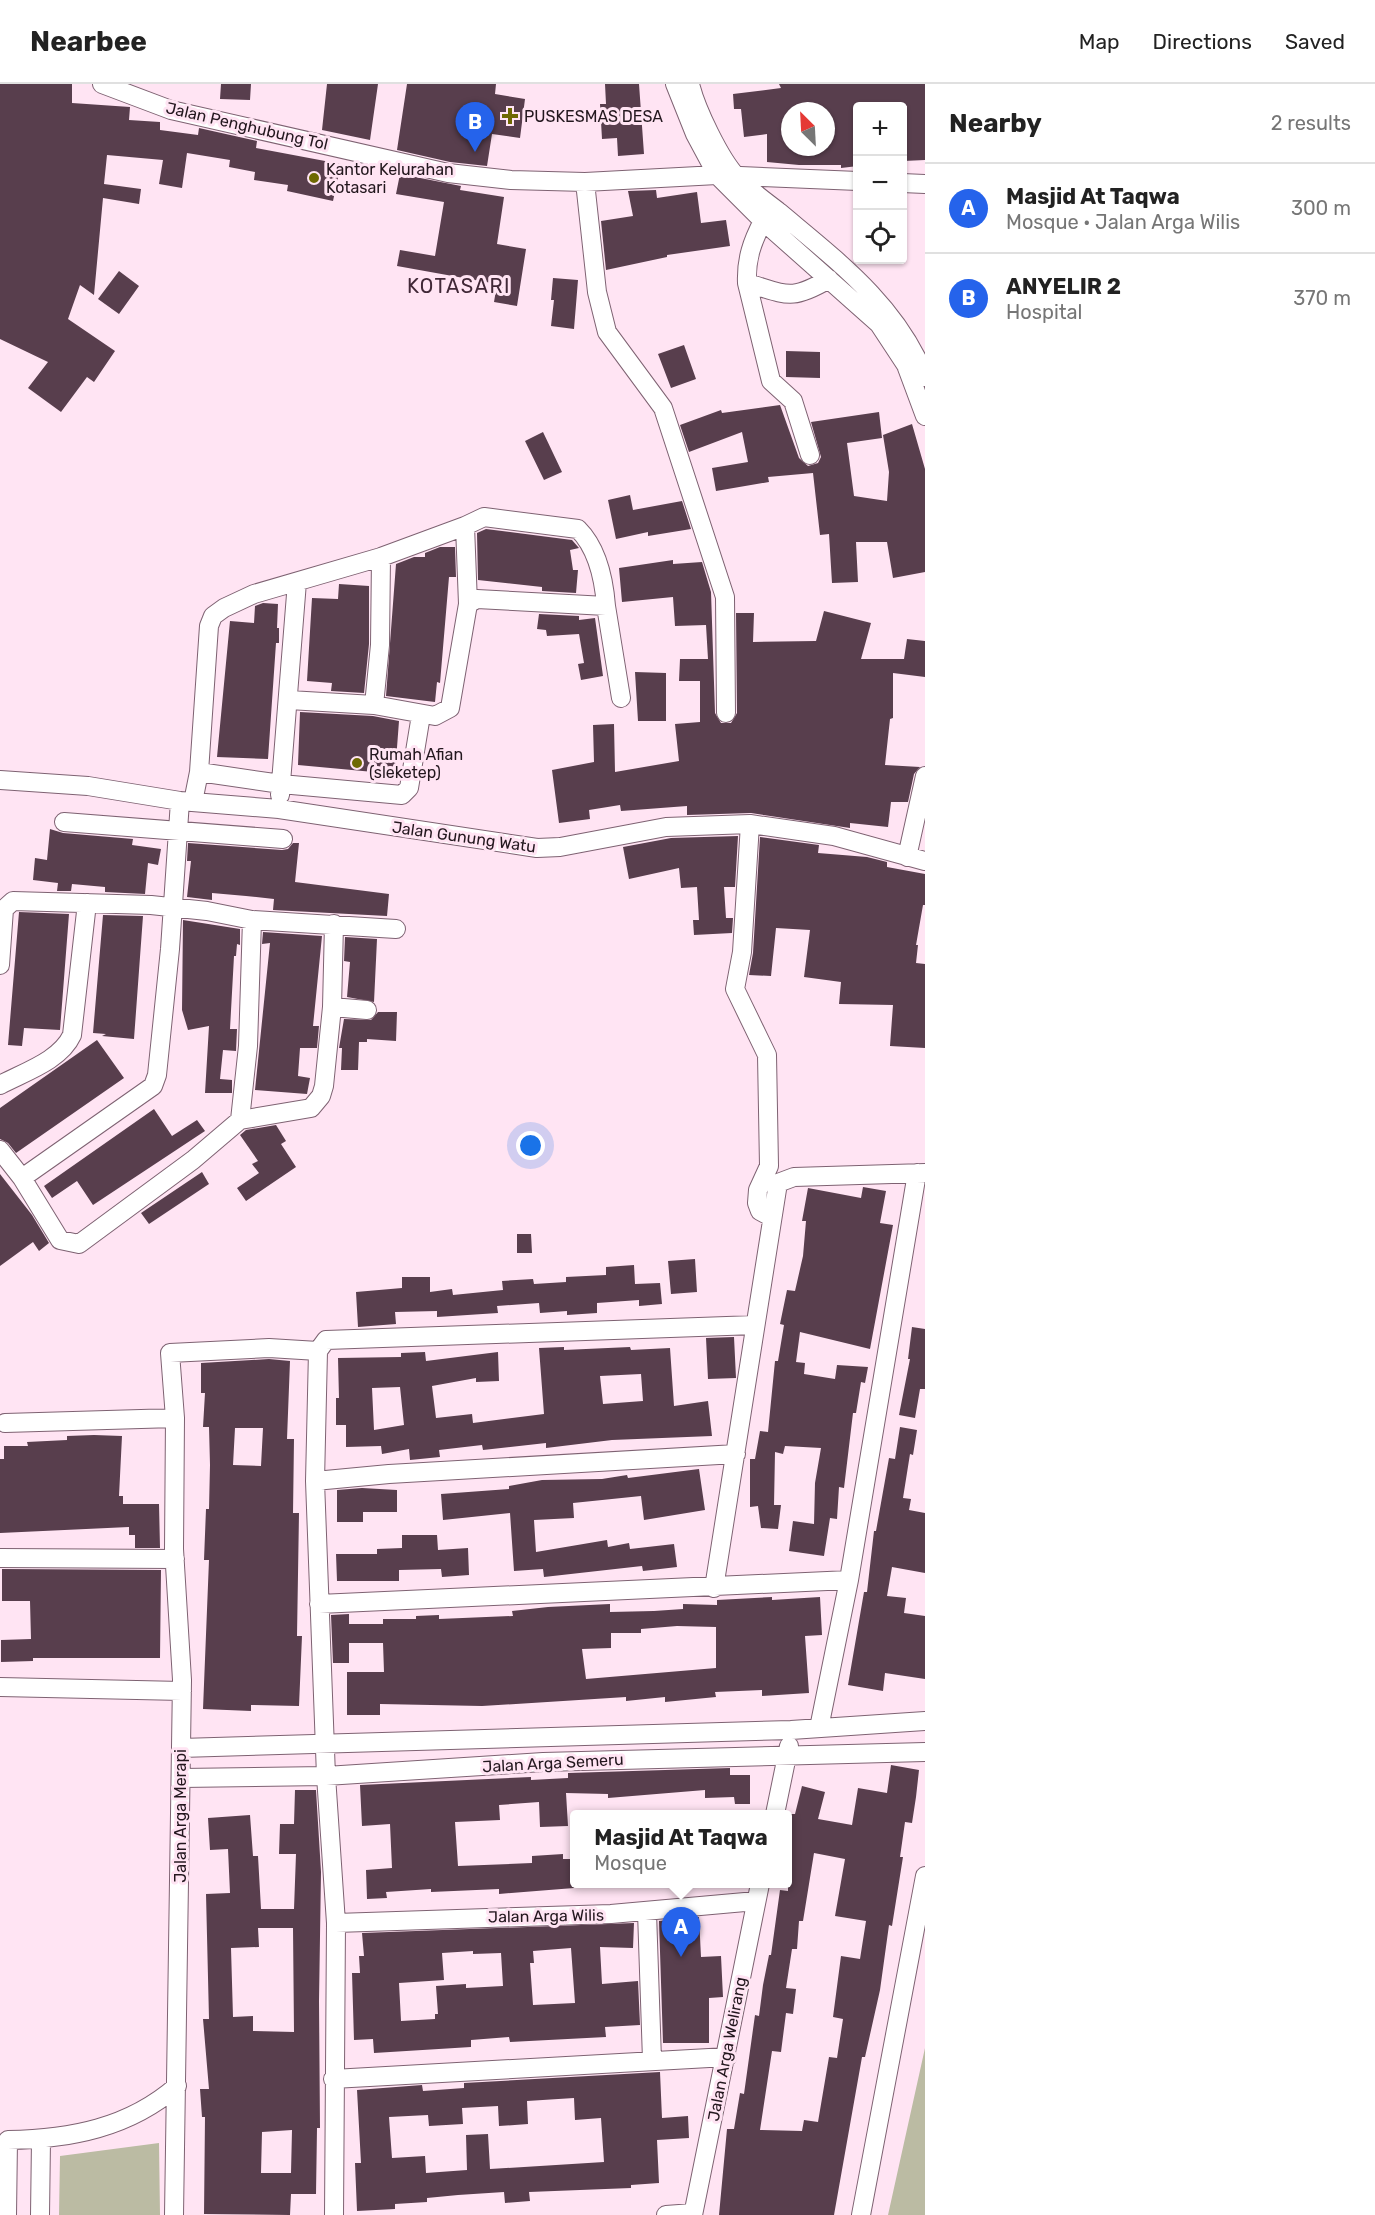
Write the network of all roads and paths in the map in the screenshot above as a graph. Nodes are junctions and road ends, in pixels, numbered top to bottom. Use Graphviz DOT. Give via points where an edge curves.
graph roads {
  1 [pos="102,84"];
  2 [pos="675,84"];
  3 [pos="690,84"];
  4 [pos="717,176"];
  5 [pos="736,177"];
  6 [pos="585,182"];
  7 [pos="853,182"];
  8 [pos="907,183"];
  9 [pos="925,184"];
  10 [pos="763,221"];
  11 [pos="830,279"];
  12 [pos="747,283"];
  13 [pos="925,376"];
  14 [pos="925,416"];
  15 [pos="810,455"];
  16 [pos="465,526"];
  17 [pos="381,557"];
  18 [pos="297,582"];
  19 [pos="468,604"];
  20 [pos="606,606"];
  21 [pos="621,698"];
  22 [pos="289,700"];
  23 [pos="374,705"];
  24 [pos="726,713"];
  25 [pos="421,715"];
  26 [pos="199,772"];
  27 [pos="925,776"];
  28 [pos="0,780"];
  29 [pos="281,784"];
  30 [pos="187,802"];
  31 [pos="279,809"];
  32 [pos="64,822"];
  33 [pos="750,824"];
  34 [pos="178,831"];
  35 [pos="283,839"];
  36 [pos="907,856"];
  37 [pos="925,861"];
  38 [pos="87,903"];
  39 [pos="171,907"];
  40 [pos="252,920"];
  41 [pos="334,924"];
  42 [pos="396,929"];
  43 [pos="0,965"];
  44 [pos="332,1007"];
  45 [pos="367,1010"];
  46 [pos="0,1085"];
  47 [pos="240,1120"];
  48 [pos="0,1150"];
  49 [pos="921,1173"];
  50 [pos="22,1178"];
  51 [pos="771,1217"];
  52 [pos="756,1325"];
  53 [pos="318,1351"];
  54 [pos="175,1418"];
  55 [pos="5,1423"];
  56 [pos="736,1454"];
  57 [pos="315,1481"];
  58 [pos="0,1558"];
  59 [pos="175,1559"];
  60 [pos="849,1580"];
  61 [pos="714,1588"];
  62 [pos="319,1604"];
  63 [pos="0,1687"];
  64 [pos="182,1691"];
  65 [pos="925,1721"];
  66 [pos="819,1728"];
  67 [pos="791,1730"];
  68 [pos="326,1744"];
  69 [pos="181,1748"];
  70 [pos="925,1752"];
  71 [pos="787,1755"];
  72 [pos="327,1776"];
  73 [pos="181,1778"];
  74 [pos="775,1810"];
  75 [pos="925,1876"];
  76 [pos="758,1892"];
  77 [pos="647,1912"];
  78 [pos="336,1923"];
  79 [pos="727,2057"];
  80 [pos="652,2060"];
  81 [pos="333,2079"];
  82 [pos="177,2086"];
  83 [pos="41,2139"];
  84 [pos="693,2214"];
  85 [pos="7,2215"];
  86 [pos="40,2215"];
  87 [pos="174,2215"];
  88 [pos="334,2215"];
  89 [pos="666,2215"];
  90 [pos="861,2215"];
  1 -- 6 [label="street, Jalan Penghubung Tol" via="171,110 448,173"];
  2 -- 4 [label="street"];
  3 -- 5 [label="street"];
  4 -- 5 [label="street, Jalan Penghubung Tol"];
  4 -- 6 [label="street, Jalan Penghubung Tol"];
  4 -- 10 [label="street"];
  5 -- 7 [label="street, Jalan Penghubung Tol"];
  5 -- 13 [label="street" via="855,277 888,312 914,349"];
  6 -- 24 [label="street" via="604,323 615,345 663,408 725,597"];
  8 -- 9 [label="street"];
  10 -- 11 [label="street"];
  10 -- 12 [label="street" via="751,245"];
  11 -- 12 [label="street" via="804,293 788,294"];
  11 -- 14 [label="street" via="879,324 906,365"];
  12 -- 15 [label="street" via="771,381 793,401"];
  16 -- 17 [label="street"];
  16 -- 19 [label="street"];
  16 -- 20 [label="street" via="484,517 578,529 600,567"];
  17 -- 18 [label="street"];
  17 -- 23 [label="street" via="380,645"];
  18 -- 22 [label="street"];
  18 -- 26 [label="street" via="254,594 213,616 209,626"];
  19 -- 20 [label="street" via="477,599"];
  19 -- 25 [label="street" via="450,708 435,716"];
  20 -- 21 [label="street"];
  22 -- 23 [label="street"];
  22 -- 29 [label="street"];
  23 -- 25 [label="street"];
  25 -- 29 [label="street" via="405,793"];
  26 -- 29 [label="street"];
  26 -- 30 [label="street"];
  27 -- 36 [label="street"];
  28 -- 30 [label="street, Jalan Gunung Watu" via="88,786"];
  29 -- 31 [label="street"];
  30 -- 31 [label="street, Jalan Gunung Watu"];
  30 -- 34 [label="street"];
  31 -- 33 [label="street, Jalan Gunung Watu" via="537,848 666,827"];
  32 -- 34 [label="street"];
  33 -- 36 [label="street, Jalan Gunung Watu" via="834,836"];
  33 -- 51 [label="street" via="742,952 735,989 767,1055 769,1166 758,1190 757,1203"];
  34 -- 35 [label="street"];
  34 -- 39 [label="street"];
  36 -- 37 [label="street, Jalan Gunung Watu"];
  38 -- 39 [label="street"];
  38 -- 43 [label="street" via="7,904"];
  38 -- 46 [label="street" via="69,1043 50,1059"];
  39 -- 40 [label="street"];
  39 -- 50 [label="street" via="169,961 153,1086"];
  40 -- 41 [label="street"];
  40 -- 47 [label="street" via="248,1046"];
  41 -- 42 [label="street"];
  41 -- 44 [label="street"];
  44 -- 45 [label="street"];
  44 -- 47 [label="street" via="324,1086 317,1103 311,1108"];
  47 -- 50 [label="street" via="194,1160 79,1244 60,1240"];
  48 -- 50 [label="street"];
  49 -- 51 [label="street" via="785,1179 778,1184"];
  49 -- 60 [label="street"];
  51 -- 52 [label="street"];
  52 -- 53 [label="street" via="327,1340"];
  52 -- 56 [label="street"];
  53 -- 54 [label="street, Jalan Arga Merapi" via="269,1348 170,1353"];
  53 -- 57 [label="street"];
  54 -- 55 [label="street"];
  54 -- 59 [label="street, Jalan Arga Merapi"];
  56 -- 57 [label="street"];
  56 -- 61 [label="street"];
  57 -- 62 [label="street"];
  58 -- 59 [label="street"];
  59 -- 64 [label="street, Jalan Arga Merapi"];
  60 -- 61 [label="street"];
  60 -- 66 [label="street"];
  61 -- 62 [label="street"];
  62 -- 68 [label="street"];
  63 -- 64 [label="street"];
  64 -- 69 [label="street, Jalan Arga Merapi"];
  65 -- 66 [label="street, Jalan Arga Semeru"];
  66 -- 67 [label="street, Jalan Arga Semeru"];
  67 -- 68 [label="street, Jalan Arga Semeru"];
  67 -- 71 [label="street"];
  68 -- 69 [label="street, Jalan Arga Semeru"];
  68 -- 72 [label="street"];
  69 -- 73 [label="street, Jalan Arga Merapi"];
  70 -- 71 [label="street, Jalan Arga Semeru"];
  71 -- 72 [label="street, Jalan Arga Semeru" via="543,1762"];
  71 -- 74 [label="street"];
  72 -- 73 [label="street, Jalan Arga Semeru"];
  72 -- 78 [label="street"];
  73 -- 82 [label="street, Jalan Arga Merapi"];
  75 -- 90 [label="street"];
  76 -- 77 [label="street, Jalan Arga Wilis"];
  76 -- 79 [label="street, Jalan Arga Welirang"];
  77 -- 78 [label="street, Jalan Arga Wilis"];
  77 -- 80 [label="street"];
  78 -- 81 [label="street"];
  79 -- 80 [label="street"];
  79 -- 84 [label="street, Jalan Arga Welirang"];
  80 -- 81 [label="street"];
  81 -- 88 [label="street"];
  82 -- 83 [label="street" via="156,2104 123,2120 90,2132"];
  82 -- 87 [label="street, Jalan Arga Merapi"];
  83 -- 85 [label="street" via="8,2140"];
  83 -- 86 [label="street"];
  84 -- 89 [label="street"];
}
